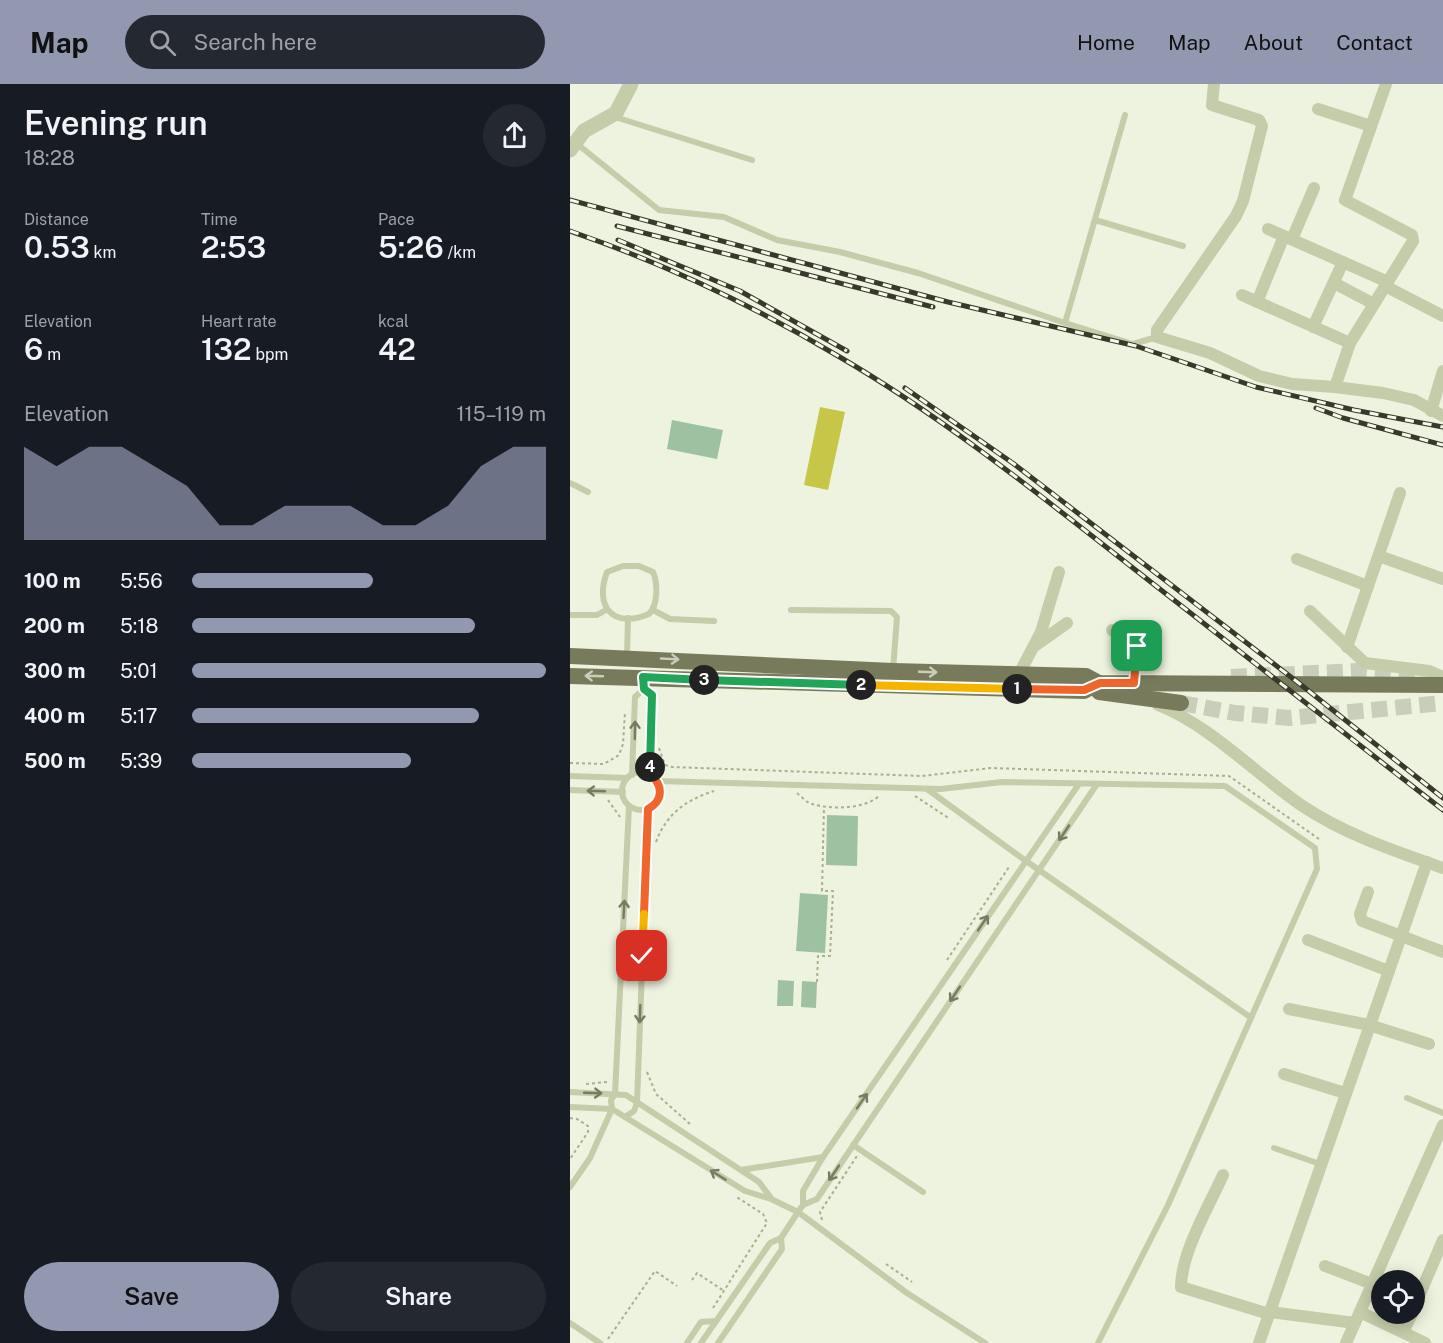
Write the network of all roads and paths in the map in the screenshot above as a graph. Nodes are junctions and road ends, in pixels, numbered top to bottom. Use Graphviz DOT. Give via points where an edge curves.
graph roads {
  1 [pos="631,84"];
  2 [pos="1215,84"];
  3 [pos="1386,84"];
  4 [pos="1317,109"];
  5 [pos="611,116"];
  6 [pos="1125,116"];
  7 [pos="1371,126"];
  8 [pos="573,146"];
  9 [pos="752,160"];
  10 [pos="1314,188"];
  11 [pos="1095,220"];
  12 [pos="1268,229"];
  13 [pos="1288,238"];
  14 [pos="1183,246"];
  15 [pos="1343,262"];
  16 [pos="1334,283"];
  17 [pos="1386,284"];
  18 [pos="1242,295"];
  19 [pos="1257,302"];
  20 [pos="1374,304"];
  21 [pos="1443,316"];
  22 [pos="1065,323"];
  23 [pos="1313,327"];
  24 [pos="1157,338"];
  25 [pos="1350,343"];
  26 [pos="1443,371"];
  27 [pos="1335,387"];
  28 [pos="1437,414"];
  29 [pos="570,483"];
  30 [pos="588,492"];
  31 [pos="1400,493"];
  32 [pos="1379,556"];
  33 [pos="1297,559"];
  34 [pos="1059,572"];
  35 [pos="1443,579"];
  36 [pos="1368,586"];
  37 [pos="606,610"];
  38 [pos="653,610"];
  39 [pos="791,610"];
  40 [pos="1310,611"];
  41 [pos="570,615"];
  42 [pos="628,618"];
  43 [pos="714,621"];
  44 [pos="1067,623"];
  45 [pos="1112,630"];
  46 [pos="1347,646"];
  47 [pos="1033,648"];
  48 [pos="570,656"];
  49 [pos="634,658"];
  50 [pos="738,663"];
  51 [pos="893,671"];
  52 [pos="1019,674"];
  53 [pos="570,676"];
  54 [pos="1417,676"];
  55 [pos="1443,677"];
  56 [pos="737,682"];
  57 [pos="643,683"];
  58 [pos="1092,683"];
  59 [pos="1136,683"];
  60 [pos="1443,685"];
  61 [pos="1181,703"];
  62 [pos="625,710"];
  63 [pos="658,746"];
  64 [pos="570,763"];
  65 [pos="672,767"];
  66 [pos="650,774"];
  67 [pos="630,776"];
  68 [pos="570,777"];
  69 [pos="657,781"];
  70 [pos="1079,784"];
  71 [pos="1097,784"];
  72 [pos="724,789"];
  73 [pos="927,789"];
  74 [pos="570,790"];
  75 [pos="623,792"];
  76 [pos="792,792"];
  77 [pos="882,794"];
  78 [pos="912,794"];
  79 [pos="603,797"];
  80 [pos="824,805"];
  81 [pos="629,806"];
  82 [pos="648,809"];
  83 [pos="950,819"];
  84 [pos="621,820"];
  85 [pos="656,843"];
  86 [pos="1026,861"];
  87 [pos="1427,862"];
  88 [pos="1010,867"];
  89 [pos="1443,868"];
  90 [pos="1039,869"];
  91 [pos="1368,892"];
  92 [pos="1401,935"];
  93 [pos="1308,940"];
  94 [pos="1443,952"];
  95 [pos="943,966"];
  96 [pos="1389,971"];
  97 [pos="817,981"];
  98 [pos="1289,1009"];
  99 [pos="1250,1017"];
  100 [pos="1369,1025"];
  101 [pos="1429,1044"];
  102 [pos="646,1066"];
  103 [pos="1284,1074"];
  104 [pos="610,1078"];
  105 [pos="586,1084"];
  106 [pos="570,1092"];
  107 [pos="1345,1093"];
  108 [pos="615,1094"];
  109 [pos="1407,1098"];
  110 [pos="637,1103"];
  111 [pos="570,1107"];
  112 [pos="612,1109"];
  113 [pos="1443,1113"];
  114 [pos="625,1117"];
  115 [pos="570,1118"];
  116 [pos="690,1124"];
  117 [pos="1443,1125"];
  118 [pos="853,1145"];
  119 [pos="1274,1148"];
  120 [pos="860,1153"];
  121 [pos="823,1157"];
  122 [pos="570,1159"];
  123 [pos="1320,1164"];
  124 [pos="741,1170"];
  125 [pos="1223,1175"];
  126 [pos="570,1187"];
  127 [pos="923,1192"];
  128 [pos="733,1194"];
  129 [pos="771,1199"];
  130 [pos="803,1205"];
  131 [pos="798,1212"];
  132 [pos="823,1222"];
  133 [pos="781,1238"];
  134 [pos="1441,1248"];
  135 [pos="886,1264"];
  136 [pos="1325,1266"];
  137 [pos="1378,1270"];
  138 [pos="692,1280"];
  139 [pos="912,1282"];
  140 [pos="1371,1284"];
  141 [pos="1425,1284"];
  142 [pos="677,1286"];
  143 [pos="1371,1286"];
  144 [pos="724,1291"];
  145 [pos="713,1308"];
  146 [pos="1269,1313"];
  147 [pos="1358,1318"];
  148 [pos="716,1321"];
  149 [pos="570,1323"];
  150 [pos="1407,1324"];
  151 [pos="1403,1332"];
  152 [pos="608,1339"];
  153 [pos="600,1343"];
  154 [pos="687,1343"];
  155 [pos="701,1343"];
  156 [pos="718,1343"];
  157 [pos="985,1343"];
  158 [pos="1098,1343"];
  159 [pos="1259,1343"];
  160 [pos="1346,1343"];
  161 [pos="1425,1343"];
  1 -- 5 [label="street" via="626,98"];
  2 -- 24 [label="street" via="1212,105 1259,120 1262,126 1236,216 1157,330"];
  3 -- 7 [label="street"];
  4 -- 7 [label="street"];
  5 -- 8 [label="street" via="584,131"];
  5 -- 9 [label="lane"];
  6 -- 11 [label="lane"];
  7 -- 17 [label="street" via="1345,200 1413,237"];
  8 -- 22 [label="lane" via="659,210 724,218 777,240 880,262"];
  10 -- 13 [label="street"];
  11 -- 14 [label="lane"];
  11 -- 22 [label="lane"];
  12 -- 13 [label="street"];
  13 -- 15 [label="street"];
  13 -- 19 [label="street"];
  15 -- 16 [label="street"];
  15 -- 17 [label="street"];
  16 -- 20 [label="street"];
  16 -- 23 [label="street"];
  17 -- 20 [label="street"];
  17 -- 21 [label="street"];
  18 -- 19 [label="street"];
  19 -- 23 [label="street"];
  20 -- 25 [label="street"];
  22 -- 24 [label="lane" via="1133,344"];
  23 -- 25 [label="street"];
  24 -- 27 [label="street" via="1210,353 1259,376 1292,384"];
  25 -- 27 [label="street"];
  26 -- 28 [label="street"];
  27 -- 28 [label="street" via="1414,400"];
  29 -- 30 [label="lane"];
  31 -- 32 [label="street"];
  32 -- 35 [label="street"];
  32 -- 36 [label="street"];
  33 -- 36 [label="street"];
  34 -- 47 [label="street"];
  36 -- 46 [label="street"];
  37 -- 38 [label="lane" via="605,579 613,568 623,566 652,572"];
  37 -- 41 [label="lane" via="597,615"];
  37 -- 42 [label="lane"];
  38 -- 42 [label="lane" via="639,618"];
  38 -- 43 [label="lane" via="670,619"];
  39 -- 51 [label="lane" via="891,611 897,617"];
  40 -- 46 [label="street"];
  42 -- 49 [label="lane"];
  44 -- 47 [label="street"];
  45 -- 59 [label="street" via="1136,643"];
  46 -- 55 [label="street" via="1361,661 1371,665 1429,671"];
  47 -- 52 [label="street"];
  48 -- 49 [label="main road"];
  49 -- 50 [label="main road, one-way"];
  49 -- 57 [label="lane"];
  50 -- 51 [label="main road"];
  50 -- 56 [label="lane"];
  51 -- 52 [label="main road, one-way"];
  52 -- 58 [label="main road"];
  57 -- 53 [label="main road, one-way"];
  54 -- 55 [label="main road"];
  56 -- 57 [label="main road"];
  56 -- 58 [label="main road"];
  57 -- 66 [label="lane" via="652,695"];
  67 -- 57 [label="lane, one-way" via="635,697"];
  58 -- 59 [label="main road"];
  59 -- 60 [label="main road"];
  59 -- 61 [label="main road"];
  59 -- 87 [label="street" via="1333,826"];
  62 -- 64 [label="path" via="619,755 604,764"];
  63 -- 65 [label="path" via="665,765"];
  66 -- 67 [label="lane"];
  66 -- 69 [label="lane"];
  67 -- 68 [label="lane"];
  67 -- 75 [label="lane"];
  69 -- 73 [label="lane"];
  69 -- 82 [label="lane" via="659,798"];
  70 -- 71 [label="lane"];
  70 -- 73 [label="lane" via="1002,782"];
  70 -- 86 [label="lane"];
  71 -- 90 [label="lane, one-way"];
  71 -- 99 [label="lane" via="1225,786 1315,848 1317,869"];
  72 -- 85 [label="path" via="699,796 678,808 668,818"];
  73 -- 86 [label="lane"];
  75 -- 74 [label="lane, one-way"];
  75 -- 81 [label="lane"];
  76 -- 80 [label="path" via="812,804"];
  77 -- 80 [label="path" via="867,805"];
  78 -- 83 [label="path"];
  79 -- 84 [label="path" via="615,806"];
  80 -- 97 [label="path" via="822,891 833,891 830,956 819,956"];
  81 -- 82 [label="lane"];
  108 -- 81 [label="lane, one-way"];
  82 -- 110 [label="lane, one-way"];
  86 -- 90 [label="lane"];
  121 -- 86 [label="lane, one-way"];
  87 -- 89 [label="street"];
  87 -- 92 [label="street"];
  88 -- 95 [label="path"];
  90 -- 99 [label="lane"];
  90 -- 118 [label="lane, one-way"];
  91 -- 92 [label="street" via="1360,918"];
  92 -- 94 [label="street"];
  92 -- 96 [label="street"];
  93 -- 96 [label="street"];
  96 -- 100 [label="street"];
  98 -- 100 [label="street"];
  99 -- 158 [label="lane" via="1168,1205"];
  100 -- 101 [label="street"];
  100 -- 107 [label="street"];
  102 -- 116 [label="path" via="656,1094"];
  103 -- 107 [label="street"];
  104 -- 105 [label="path" via="603,1084"];
  106 -- 108 [label="lane, one-way"];
  107 -- 123 [label="street"];
  108 -- 110 [label="lane" via="626,1095"];
  108 -- 112 [label="lane"];
  109 -- 113 [label="lane"];
  110 -- 114 [label="lane"];
  110 -- 124 [label="lane"];
  111 -- 112 [label="lane"];
  112 -- 114 [label="lane"];
  112 -- 126 [label="lane" via="590,1158"];
  129 -- 114 [label="lane, one-way" via="745,1191"];
  115 -- 122 [label="path" via="583,1122 588,1132"];
  117 -- 137 [label="street"];
  118 -- 127 [label="lane"];
  118 -- 130 [label="lane, one-way" via="817,1198"];
  119 -- 123 [label="lane"];
  120 -- 132 [label="path" via="820,1212"];
  121 -- 124 [label="lane"];
  121 -- 130 [label="lane" via="803,1191"];
  123 -- 146 [label="street"];
  124 -- 129 [label="lane" via="759,1182"];
  125 -- 146 [label="street" via="1200,1226 1180,1287"];
  128 -- 144 [label="path" via="763,1214 767,1223"];
  129 -- 131 [label="lane"];
  130 -- 131 [label="lane"];
  131 -- 133 [label="lane"];
  131 -- 157 [label="lane" via="908,1293"];
  133 -- 148 [label="lane" via="770,1243"];
  133 -- 156 [label="lane" via="782,1249"];
  134 -- 141 [label="street"];
  135 -- 139 [label="path"];
  136 -- 140 [label="street"];
  138 -- 144 [label="path" via="697,1272"];
  142 -- 152 [label="path" via="655,1271"];
  143 -- 147 [label="street"];
  144 -- 145 [label="path"];
  146 -- 147 [label="street"];
  146 -- 159 [label="street"];
  147 -- 151 [label="street"];
  147 -- 160 [label="street"];
  148 -- 154 [label="lane" via="701,1322"];
  148 -- 155 [label="lane"];
  149 -- 153 [label="lane"];
  150 -- 151 [label="street"];
  151 -- 161 [label="street"];
}
